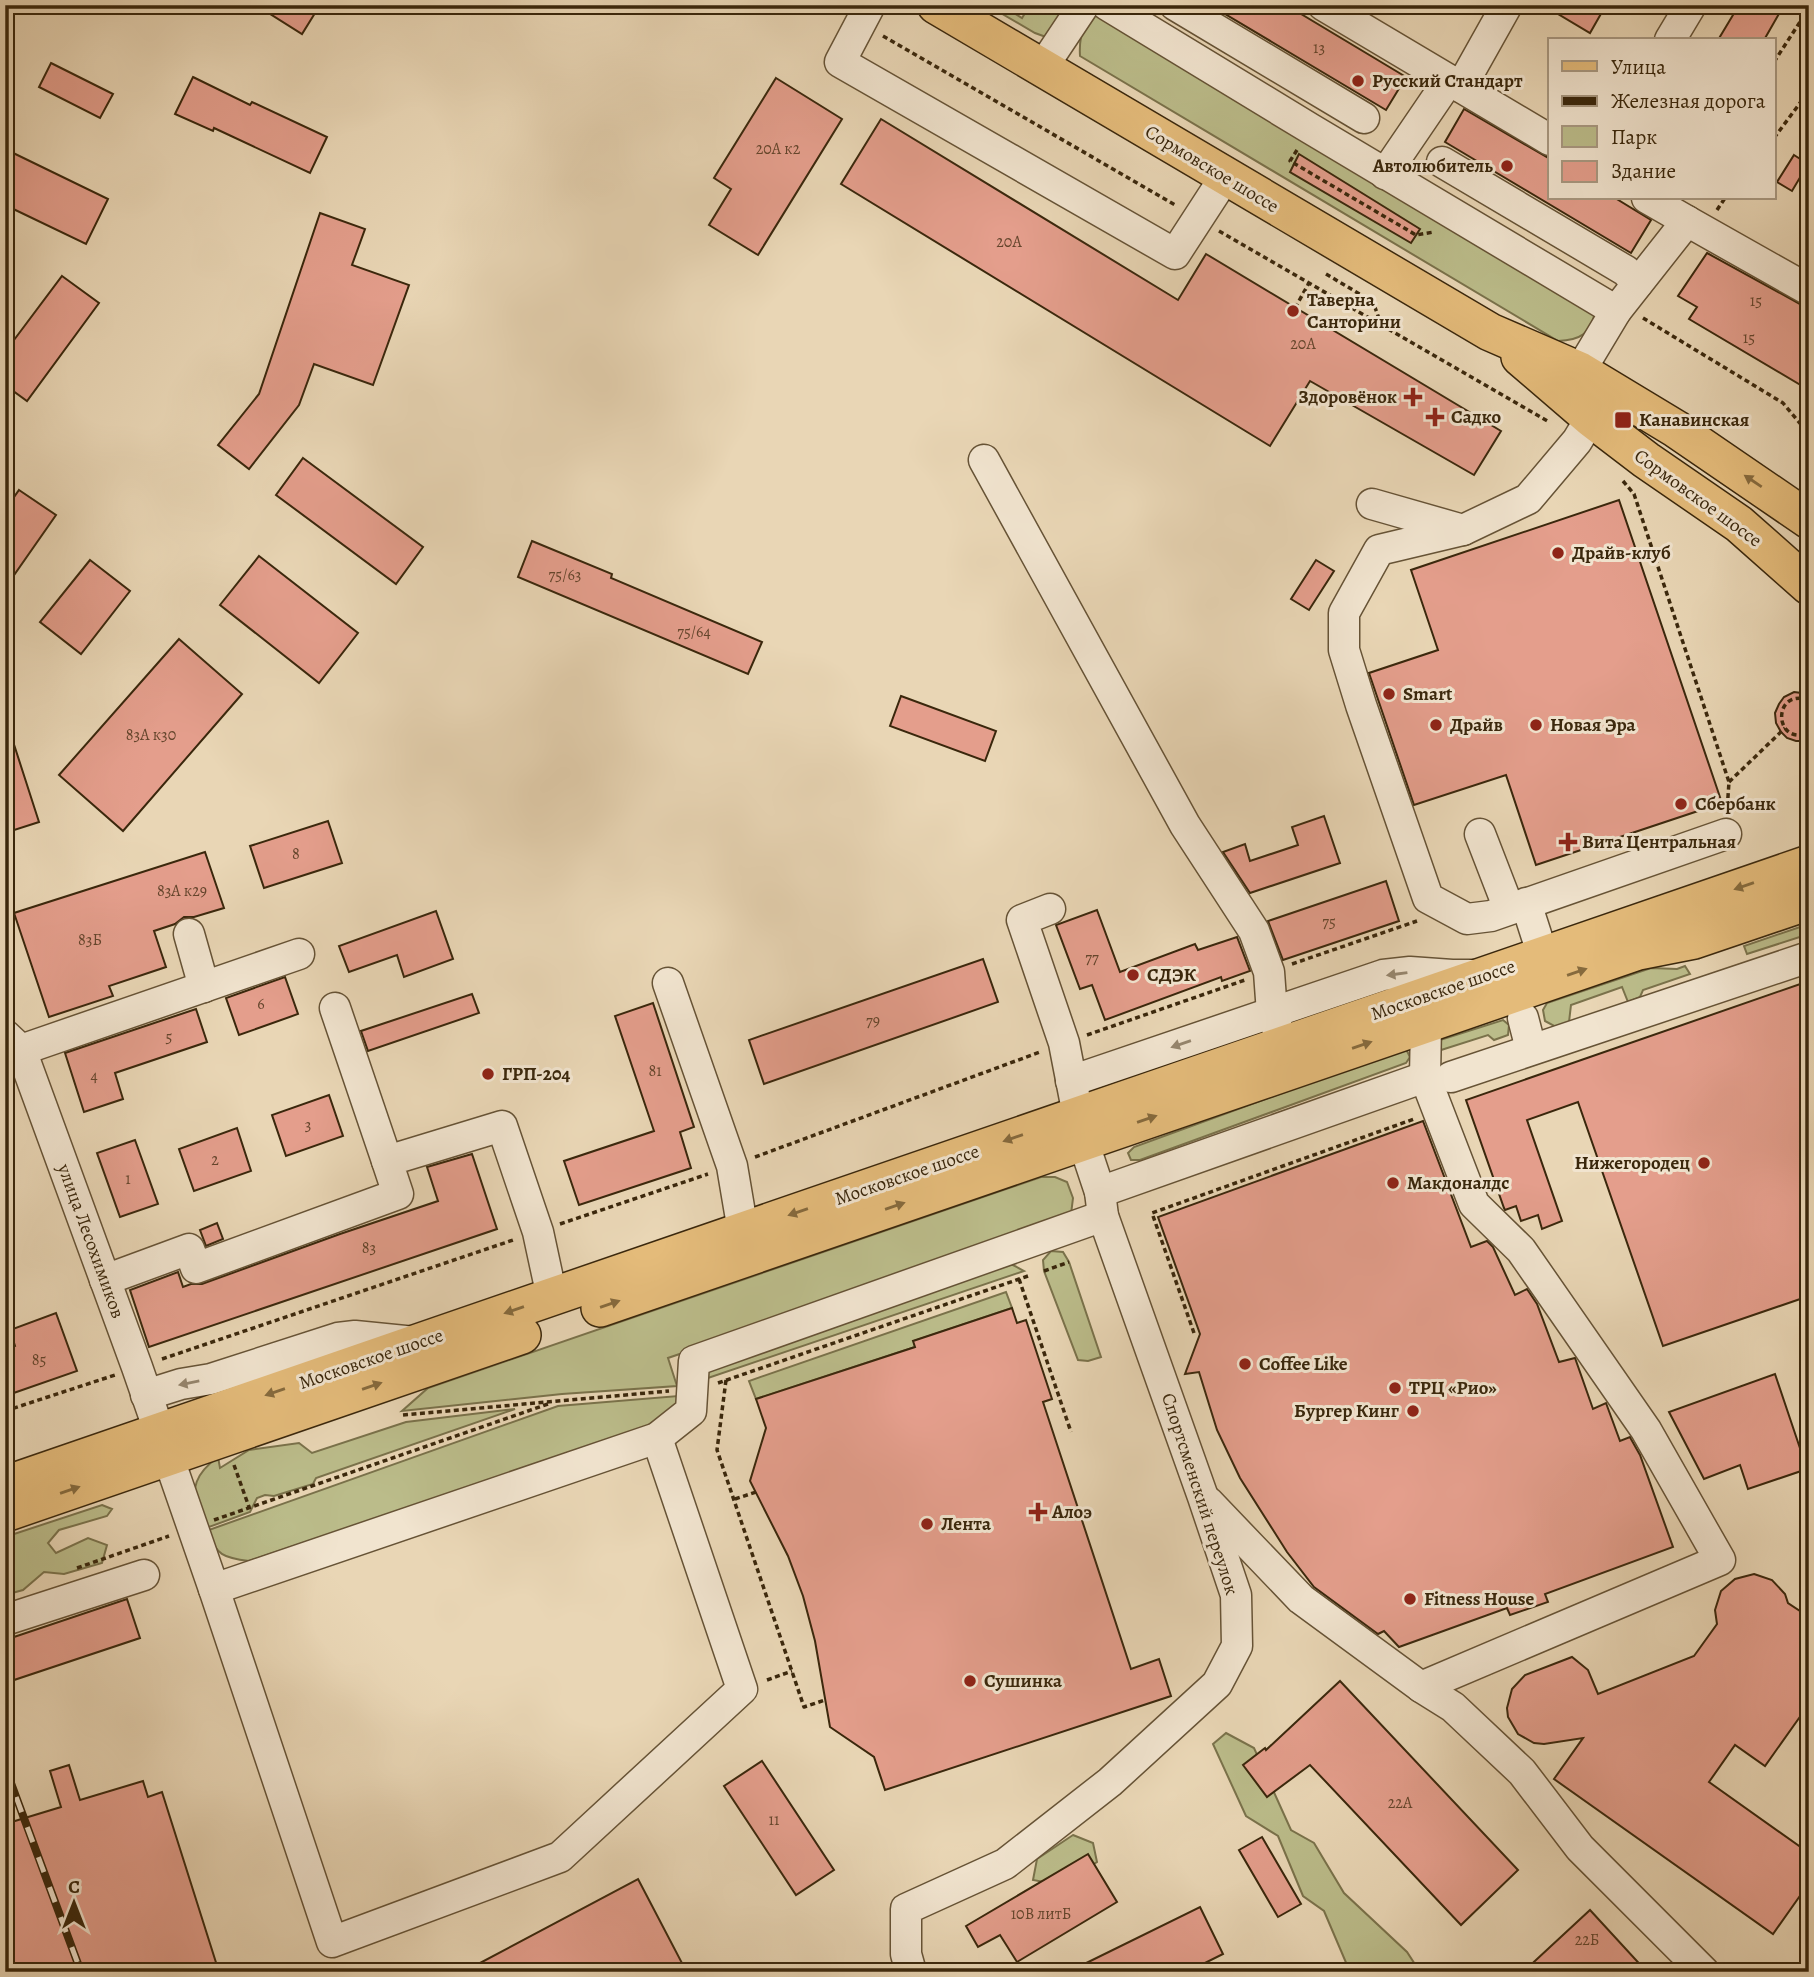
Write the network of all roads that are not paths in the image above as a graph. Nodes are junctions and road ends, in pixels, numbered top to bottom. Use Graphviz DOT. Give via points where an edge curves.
graph roads {
  1 [pos="936,5"];
  2 [pos="1084,5"];
  3 [pos="1107,5"];
  4 [pos="1175,5"];
  5 [pos="1507,5"];
  6 [pos="1691,5"];
  7 [pos="1327,6"];
  8 [pos="865,14"];
  9 [pos="1671,38"];
  10 [pos="1042,68"];
  11 [pos="1455,83"];
  12 [pos="1364,118"];
  13 [pos="1548,139"];
  14 [pos="1442,162"];
  15 [pos="1385,174"];
  16 [pos="1225,177"];
  17 [pos="1650,200"];
  18 [pos="1687,221"];
  19 [pos="1809,290"];
  20 [pos="1625,300"];
  21 [pos="1490,332"];
  22 [pos="1580,371"];
  23 [pos="1584,429"];
  24 [pos="984,460"];
  25 [pos="1371,504"];
  26 [pos="1809,520"];
  27 [pos="1463,530"];
  28 [pos="1809,586"];
  29 [pos="1480,834"];
  30 [pos="1726,834"];
  31 [pos="1809,864"];
  32 [pos="1809,901"];
  33 [pos="1518,906"];
  34 [pos="1050,909"];
  35 [pos="189,934"];
  36 [pos="299,954"];
  37 [pos="1543,956"];
  38 [pos="1809,957"];
  39 [pos="668,983"];
  40 [pos="204,987"];
  41 [pos="335,1008"];
  42 [pos="1523,1018"];
  43 [pos="1426,1024"];
  44 [pos="1278,1029"];
  45 [pos="13,1043"];
  46 [pos="1531,1049"];
  47 [pos="1438,1077"];
  48 [pos="1077,1113"];
  49 [pos="387,1161"];
  50 [pos="1102,1204"];
  51 [pos="743,1231"];
  52 [pos="105,1280"];
  53 [pos="552,1297"];
  54 [pos="422,1342"];
  55 [pos="141,1381"];
  56 [pos="657,1438"];
  57 [pos="164,1445"];
  58 [pos="5,1485"];
  59 [pos="1203,1497"];
  60 [pos="5,1513"];
  61 [pos="144,1575"];
  62 [pos="214,1588"];
  63 [pos="5,1620"];
  64 [pos="1421,1686"];
  65 [pos="911,1972"];
  66 [pos="1704,1972"];
  1 -- 10 [label="main road, Сормовское шоссе"];
  2 -- 10 [label="street"];
  3 -- 15 [label="street"];
  4 -- 12 [label="street"];
  5 -- 11 [label="street"];
  6 -- 9 [label="street"];
  7 -- 11 [label="street"];
  8 -- 16 [label="street" via="840,61 1175,254"];
  10 -- 16 [label="main road, Сормовское шоссе"];
  11 -- 13 [label="street"];
  11 -- 15 [label="street"];
  14 -- 20 [label="street" via="1626,271"];
  15 -- 20 [label="street"];
  16 -- 21 [label="main road, Сормовское шоссе"];
  17 -- 18 [label="street"];
  18 -- 19 [label="street"];
  18 -- 20 [label="street"];
  20 -- 22 [label="street"];
  21 -- 22 [label="main road, Сормовское шоссе"];
  21 -- 23 [label="main road, Сормовское шоссе"];
  26 -- 22 [label="main road, Сормовское шоссе, one-way" via="1676,429"];
  23 -- 27 [label="street" via="1528,499"];
  23 -- 28 [label="main road, Сормовское шоссе" via="1646,460 1739,524"];
  24 -- 44 [label="street" via="1185,825 1254,931 1269,972"];
  25 -- 27 [label="street"];
  27 -- 33 [label="street" via="1379,551 1344,613 1344,650 1428,898 1467,919"];
  29 -- 33 [label="street"];
  30 -- 33 [label="street"];
  31 -- 37 [label="main road, Московское шоссе, one-way"];
  43 -- 32 [label="main road, Московское шоссе, one-way" via="1638,950 1704,937"];
  33 -- 37 [label="street"];
  34 -- 48 [label="street, Спортсменский переулок" via="1022,920 1064,1043"];
  35 -- 40 [label="street"];
  36 -- 40 [label="street"];
  37 -- 44 [label="main road, Московское шоссе, one-way"];
  38 -- 46 [label="street"];
  39 -- 51 [label="street" via="732,1166"];
  40 -- 45 [label="street"];
  41 -- 49 [label="street"];
  42 -- 46 [label="street"];
  43 -- 47 [label="street"];
  48 -- 43 [label="main road, Московское шоссе, one-way"];
  44 -- 48 [label="main road, Московское шоссе, one-way"];
  45 -- 52 [label="street, улица Лесохимиков"];
  46 -- 47 [label="street"];
  47 -- 50 [label="street"];
  47 -- 64 [label="street" via="1474,1204 1521,1250 1646,1430 1720,1560"];
  48 -- 50 [label="street, Спортсменский переулок"];
  48 -- 51 [label="main road, Московское шоссе, one-way"];
  57 -- 48 [label="main road, Московское шоссе, one-way"];
  49 -- 52 [label="street" via="398,1194 195,1268 189,1249"];
  49 -- 53 [label="street" via="502,1126 538,1231"];
  50 -- 56 [label="street" via="694,1361 691,1411"];
  50 -- 59 [label="street, Спортсменский переулок"];
  51 -- 53 [label="main road, Московское шоссе"];
  52 -- 55 [label="street, улица Лесохимиков"];
  53 -- 54 [label="main road, Московское шоссе, one-way"];
  54 -- 55 [label="street, one-way" via="338,1338 211,1379 181,1384"];
  54 -- 57 [label="main road, Московское шоссе, one-way"];
  55 -- 57 [label="street, улица Лесохимиков"];
  56 -- 62 [label="street"];
  56 -- 62 [label="street, улица Лесохимиков" via="742,1689 560,1857 332,1941"];
  57 -- 58 [label="main road, Московское шоссе"];
  60 -- 57 [label="main road, Московское шоссе, one-way"];
  57 -- 62 [label="street, улица Лесохимиков"];
  59 -- 64 [label="street" via="1301,1599"];
  59 -- 65 [label="street, Спортсменский переулок" via="1236,1595 1237,1646 1217,1684 1110,1782 1005,1864 906,1909 906,1954"];
  61 -- 63 [label="street"];
  64 -- 66 [label="street" via="1452,1707 1522,1772 1580,1848"];
}
